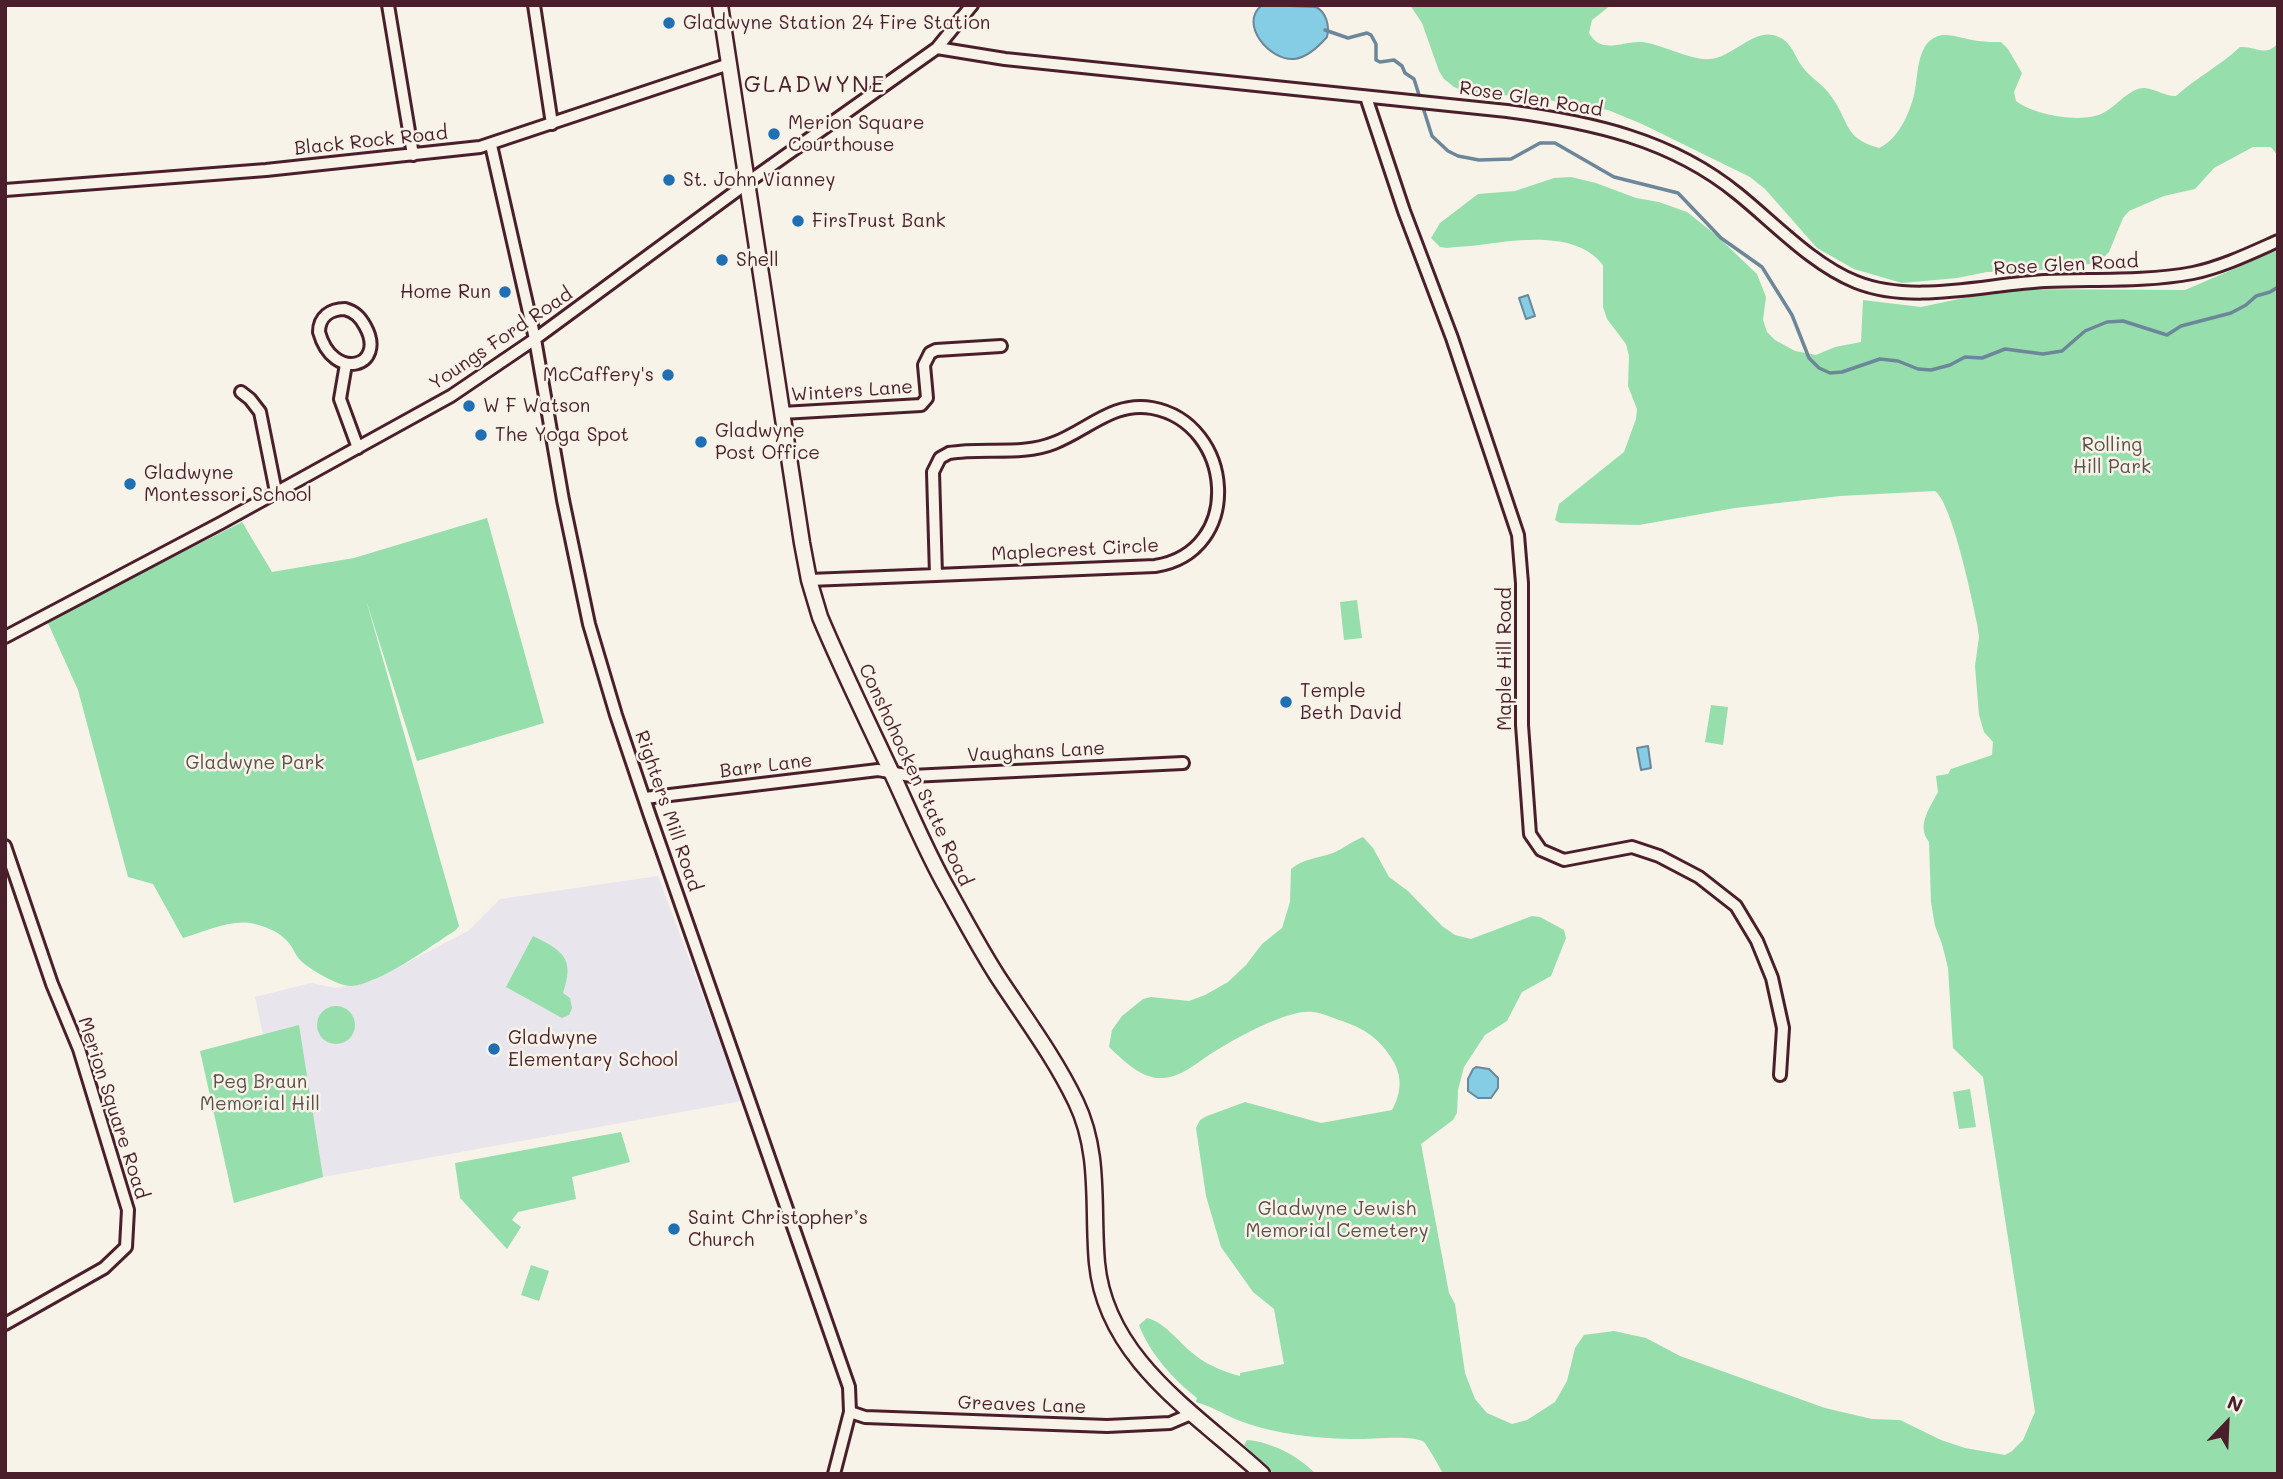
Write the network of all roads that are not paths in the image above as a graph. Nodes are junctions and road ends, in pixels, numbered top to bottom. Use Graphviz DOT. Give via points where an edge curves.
graph roads {
  1 [pos="388,5"];
  2 [pos="534,5"];
  3 [pos="720,5"];
  4 [pos="972,5"];
  5 [pos="937,48"];
  6 [pos="729,64"];
  7 [pos="1366,97"];
  8 [pos="552,124"];
  9 [pos="491,145"];
  10 [pos="413,155"];
  11 [pos="747,184"];
  12 [pos="5,190"];
  13 [pos="2278,241"];
  14 [pos="535,339"];
  15 [pos="1001,345"];
  16 [pos="346,364"];
  17 [pos="241,392"];
  18 [pos="782,413"];
  19 [pos="358,448"];
  20 [pos="276,492"];
  21 [pos="936,575"];
  22 [pos="809,580"];
  23 [pos="5,637"];
  24 [pos="1183,762"];
  25 [pos="892,773"];
  26 [pos="645,798"];
  27 [pos="5,845"];
  28 [pos="1780,1075"];
  29 [pos="5,1325"];
  30 [pos="850,1412"];
  31 [pos="1191,1414"];
  32 [pos="834,1474"];
  33 [pos="1262,1474"];
  1 -- 10 [label="street"];
  2 -- 8 [label="street"];
  3 -- 6 [label="main road, Conshohocken State Road"];
  4 -- 5 [label="street, Youngs Ford Road"];
  5 -- 7 [label="street, Rose Glen Road"];
  5 -- 11 [label="street, Youngs Ford Road"];
  6 -- 8 [label="street, Black Rock Road"];
  6 -- 11 [label="main road, Conshohocken State Road"];
  7 -- 13 [label="street, Rose Glen Road" via="1563,118 1610,129 1674,153 1737,192 1822,263 1876,289 1912,292 2156,278 2216,267"];
  7 -- 28 [label="street, Maple Hill Road" via="1518,535 1522,726 1530,834 1541,850 1564,860 1632,848 1659,856 1699,877 1736,906 1772,978 1783,1028"];
  8 -- 9 [label="street, Black Rock Road"];
  9 -- 10 [label="street, Black Rock Road"];
  9 -- 14 [label="street, Righters Mill Road"];
  10 -- 12 [label="street, Black Rock Road"];
  11 -- 14 [label="street, Youngs Ford Road"];
  11 -- 18 [label="main road, Conshohocken State Road"];
  14 -- 19 [label="street, Youngs Ford Road" via="444,400"];
  14 -- 26 [label="street, Righters Mill Road" via="589,624"];
  15 -- 18 [label="street, Winters Lane" via="930,353 924,365 927,398 921,405"];
  16 -- 16 [label="street" via="332,356 319,332 324,317 335,310 356,314 371,338 365,358"];
  16 -- 19 [label="street" via="340,399"];
  17 -- 20 [label="street" via="260,412"];
  18 -- 22 [label="main road, Conshohocken State Road"];
  19 -- 20 [label="street, Youngs Ford Road"];
  20 -- 23 [label="street, Youngs Ford Road"];
  21 -- 21 [label="street, Maplecrest Circle" via="933,472 948,453 1047,446 1113,412 1141,407 1162,411 1187,425 1210,457 1219,491 1215,517 1203,541 1181,558 1154,566"];
  21 -- 22 [label="street, Maplecrest Circle"];
  22 -- 25 [label="main road, Conshohocken State Road" via="828,636"];
  24 -- 25 [label="street, Vaughans Lane" via="911,776"];
  25 -- 26 [label="street, Barr Lane" via="878,770"];
  25 -- 31 [label="main road, Conshohocken State Road" via="946,887 1055,1063 1084,1120 1095,1166 1099,1277 1110,1312 1146,1369"];
  26 -- 30 [label="street, Righters Mill Road" via="845,1372"];
  27 -- 29 [label="street, Merion Square Road" via="79,1049 128,1210 126,1247 104,1268"];
  30 -- 31 [label="street, Greaves Lane" via="865,1417 1107,1426 1170,1423"];
  30 -- 32 [label="street, Righters Mill Road"];
  31 -- 33 [label="main road, Conshohocken State Road"];
}
